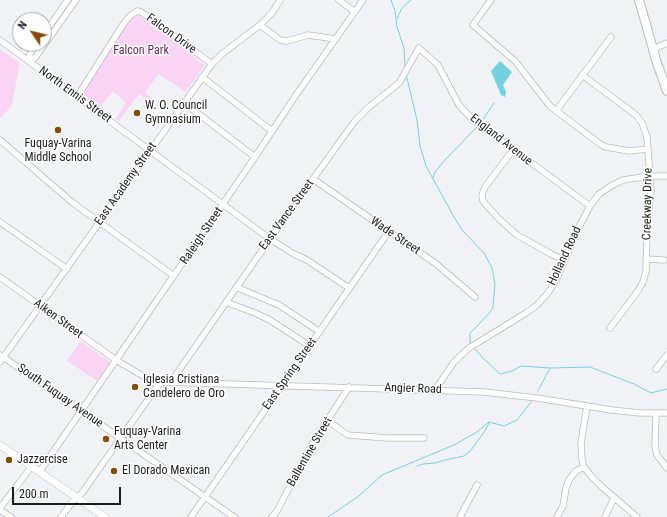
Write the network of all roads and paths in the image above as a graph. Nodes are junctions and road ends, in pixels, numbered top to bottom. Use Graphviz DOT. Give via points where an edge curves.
graph roads {
  1 [pos="68,0"];
  2 [pos="76,0"];
  3 [pos="280,0"];
  4 [pos="339,0"];
  5 [pos="363,0"];
  6 [pos="491,0"];
  7 [pos="640,0"];
  8 [pos="355,12"];
  9 [pos="52,23"];
  10 [pos="260,25"];
  11 [pos="611,37"];
  12 [pos="336,39"];
  13 [pos="0,40"];
  14 [pos="667,43"];
  15 [pos="653,50"];
  16 [pos="31,52"];
  17 [pos="414,58"];
  18 [pos="29,61"];
  19 [pos="212,64"];
  20 [pos="582,75"];
  21 [pos="202,77"];
  22 [pos="667,91"];
  23 [pos="77,96"];
  24 [pos="184,103"];
  25 [pos="556,111"];
  26 [pos="272,131"];
  27 [pos="0,140"];
  28 [pos="648,149"];
  29 [pos="513,150"];
  30 [pos="150,151"];
  31 [pos="255,157"];
  32 [pos="650,176"];
  33 [pos="667,176"];
  34 [pos="313,179"];
  35 [pos="223,204"];
  36 [pos="590,206"];
  37 [pos="0,222"];
  38 [pos="99,222"];
  39 [pos="389,231"];
  40 [pos="270,239"];
  41 [pos="648,259"];
  42 [pos="564,260"];
  43 [pos="664,260"];
  44 [pos="66,269"];
  45 [pos="174,276"];
  46 [pos="0,277"];
  47 [pos="236,287"];
  48 [pos="349,288"];
  49 [pos="475,297"];
  50 [pos="226,302"];
  51 [pos="40,306"];
  52 [pos="610,328"];
  53 [pos="320,332"];
  54 [pos="310,346"];
  55 [pos="667,354"];
  56 [pos="1,358"];
  57 [pos="116,360"];
  58 [pos="656,369"];
  59 [pos="172,382"];
  60 [pos="158,385"];
  61 [pos="281,386"];
  62 [pos="349,387"];
  63 [pos="435,390"];
  64 [pos="586,406"];
  65 [pos="82,411"];
  66 [pos="656,413"];
  67 [pos="667,413"];
  68 [pos="328,421"];
  69 [pos="121,438"];
  70 [pos="424,438"];
  71 [pos="0,445"];
  72 [pos="32,466"];
  73 [pos="584,467"];
  74 [pos="667,468"];
  75 [pos="40,471"];
  76 [pos="477,485"];
  77 [pos="77,497"];
  78 [pos="206,497"];
  79 [pos="614,498"];
  80 [pos="0,509"];
  81 [pos="11,517"];
  82 [pos="61,517"];
  83 [pos="105,517"];
  84 [pos="191,517"];
  85 [pos="234,517"];
  86 [pos="272,517"];
  87 [pos="460,517"];
  88 [pos="557,517"];
  89 [pos="605,517"];
  90 [pos="636,517"];
  1 -- 9 [label="street"];
  2 -- 18 [label="street" via="35,58"];
  3 -- 10 [label="street, East Academy Street"];
  4 -- 8 [label="street"];
  5 -- 8 [label="street, Raleigh Street"];
  6 -- 25 [label="street" via="473,25 515,61"];
  7 -- 15 [label="highway"];
  8 -- 12 [label="street, Raleigh Street"];
  10 -- 12 [label="street" via="280,40 287,41 308,35"];
  10 -- 19 [label="street, East Academy Street"];
  11 -- 20 [label="street"];
  12 -- 26 [label="street, Raleigh Street"];
  13 -- 18 [label="street, North Ennis Street"];
  14 -- 15 [label="street"];
  15 -- 22 [label="highway"];
  16 -- 18 [label="street"];
  17 -- 29 [label="street, England Avenue" via="420,48 441,70 459,105 473,120"];
  17 -- 34 [label="street, East Vance Street" via="399,83 354,122"];
  18 -- 23 [label="street, North Ennis Street"];
  19 -- 21 [label="street, East Academy Street"];
  19 -- 23 [label="street, Falcon Drive" via="137,11 124,24"];
  20 -- 25 [label="street"];
  20 -- 28 [label="street, Creekway Drive" via="636,115 645,130"];
  21 -- 24 [label="street, East Academy Street"];
  21 -- 26 [label="street"];
  23 -- 30 [label="street, North Ennis Street"];
  24 -- 30 [label="street, East Academy Street"];
  24 -- 31 [label="street"];
  25 -- 28 [label="street" via="606,147 629,151"];
  26 -- 31 [label="street, Raleigh Street"];
  27 -- 38 [label="street"];
  28 -- 32 [label="street, Creekway Drive"];
  29 -- 36 [label="street, England Avenue"];
  29 -- 42 [label="street" via="485,187 483,201 517,235"];
  30 -- 35 [label="street, North Ennis Street"];
  30 -- 38 [label="street, East Academy Street"];
  31 -- 35 [label="street, Raleigh Street"];
  32 -- 33 [label="street, Holland Road"];
  32 -- 36 [label="street, Holland Road" via="623,180 599,194"];
  32 -- 41 [label="street, Creekway Drive"];
  34 -- 39 [label="street, Wade Street"];
  34 -- 40 [label="street, East Vance Street"];
  35 -- 40 [label="street, North Ennis Street"];
  35 -- 45 [label="street, Raleigh Street"];
  36 -- 42 [label="street, Holland Road"];
  37 -- 44 [label="street"];
  38 -- 44 [label="street, East Academy Street"];
  38 -- 45 [label="street"];
  39 -- 48 [label="street, East Spring Street"];
  39 -- 49 [label="street, Wade Street" via="435,263"];
  40 -- 47 [label="street, East Vance Street"];
  40 -- 48 [label="street, North Ennis Street"];
  41 -- 43 [label="street"];
  41 -- 52 [label="street, Creekway Drive" via="643,282"];
  42 -- 63 [label="street, Holland Road" via="548,293 537,304 470,348 454,362"];
  44 -- 51 [label="street, East Academy Street"];
  45 -- 57 [label="street, Raleigh Street"];
  46 -- 51 [label="street, Aiken Street"];
  47 -- 50 [label="street, East Vance Street"];
  47 -- 53 [label="street" via="279,305"];
  48 -- 53 [label="street, East Spring Street"];
  50 -- 54 [label="street" via="270,320"];
  50 -- 59 [label="street, East Vance Street"];
  51 -- 56 [label="street, East Academy Street"];
  51 -- 57 [label="street, Aiken Street"];
  53 -- 54 [label="street, East Spring Street"];
  54 -- 61 [label="street, East Spring Street"];
  55 -- 58 [label="street"];
  56 -- 65 [label="street, South Fuquay Avenue"];
  57 -- 60 [label="street, Aiken Street"];
  57 -- 65 [label="street, Raleigh Street"];
  59 -- 60 [label="street, Angier Road"];
  59 -- 61 [label="street, Angier Road"];
  60 -- 69 [label="street"];
  61 -- 62 [label="street, Angier Road"];
  61 -- 78 [label="street, East Spring Street"];
  62 -- 63 [label="street, Angier Road"];
  62 -- 68 [label="street, Ballentine Street"];
  63 -- 64 [label="street, Angier Road" via="514,394"];
  64 -- 66 [label="street, Angier Road"];
  64 -- 73 [label="street" via="581,443"];
  65 -- 69 [label="street, South Fuquay Avenue"];
  65 -- 75 [label="street, Raleigh Street"];
  66 -- 67 [label="street, Angier Road"];
  66 -- 74 [label="street" via="655,446 657,455"];
  68 -- 70 [label="street" via="348,435"];
  68 -- 86 [label="street, Ballentine Street" via="312,444"];
  69 -- 77 [label="street"];
  69 -- 78 [label="street, South Fuquay Avenue"];
  71 -- 72 [label="main road"];
  72 -- 75 [label="main road"];
  72 -- 80 [label="street"];
  73 -- 79 [label="street"];
  73 -- 88 [label="street" via="576,471 570,480 563,506"];
  75 -- 77 [label="main road"];
  76 -- 87 [label="street"];
  77 -- 82 [label="street"];
  77 -- 83 [label="main road"];
  78 -- 84 [label="street, East Spring Street"];
  78 -- 85 [label="street, South Fuquay Avenue"];
  79 -- 89 [label="street"];
  79 -- 90 [label="street"];
  80 -- 81 [label="street"];
}
